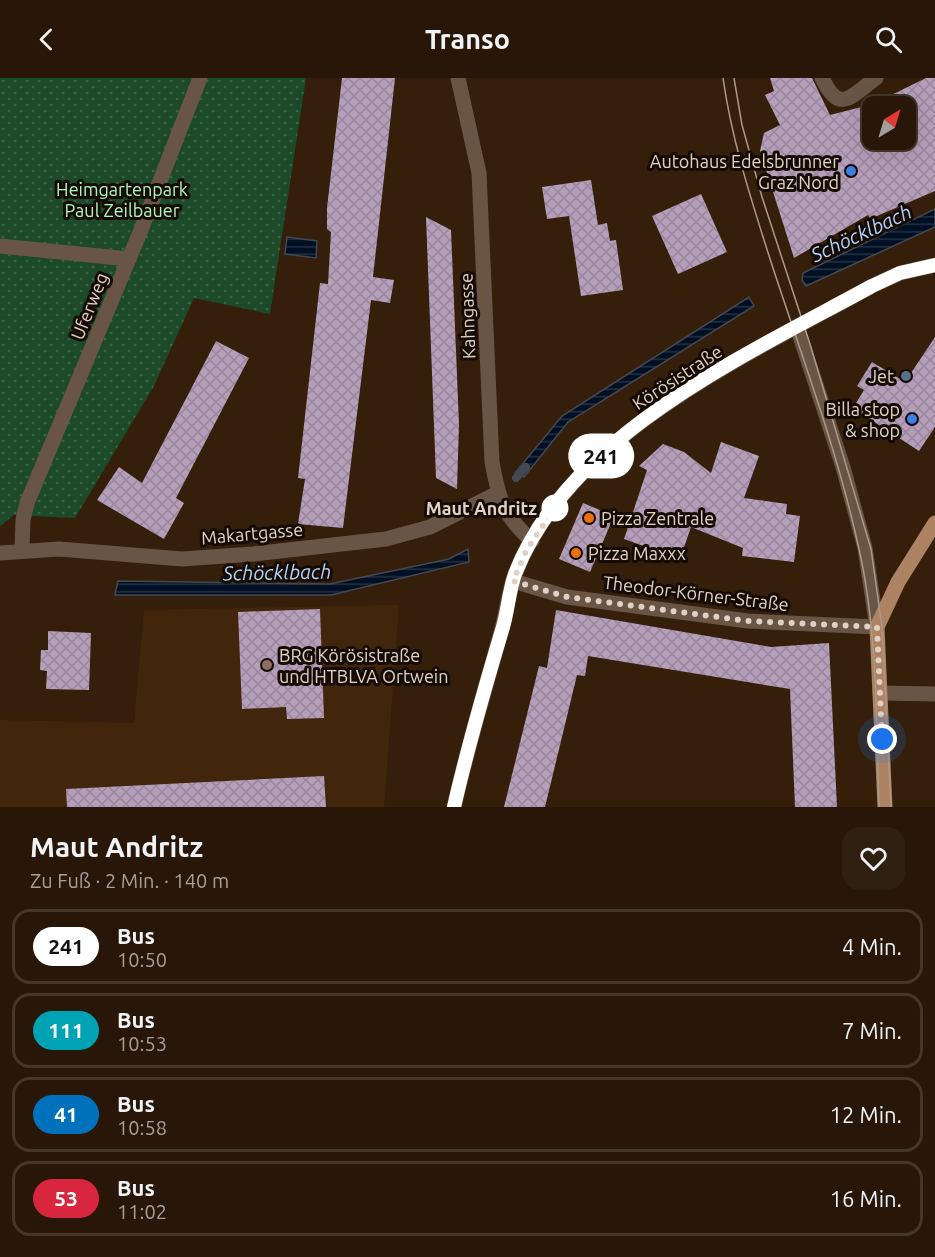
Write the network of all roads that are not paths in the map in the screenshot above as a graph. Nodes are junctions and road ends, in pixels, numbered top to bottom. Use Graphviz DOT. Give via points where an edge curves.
graph roads {
  1 [pos="200,78"];
  2 [pos="458,78"];
  3 [pos="822,78"];
  4 [pos="876,78"];
  5 [pos="0,246"];
  6 [pos="129,258"];
  7 [pos="935,265"];
  8 [pos="797,327"];
  9 [pos="499,497"];
  10 [pos="935,523"];
  11 [pos="532,541"];
  12 [pos="22,549"];
  13 [pos="0,553"];
  14 [pos="513,581"];
  15 [pos="877,627"];
  16 [pos="880,693"];
  17 [pos="935,694"];
  18 [pos="454,807"];
  19 [pos="885,807"];
  1 -- 6 [label="street, Uferweg"];
  2 -- 9 [label="street, Kahngasse" via="478,172 492,462"];
  3 -- 4 [label="street" via="837,100 846,99"];
  5 -- 6 [label="street"];
  6 -- 12 [label="street, Uferweg" via="27,503"];
  7 -- 8 [label="street, Körösistraße" via="900,273"];
  8 -- 11 [label="street, Körösistraße" via="674,400 609,448 576,480"];
  8 -- 15 [label="street" via="865,548"];
  9 -- 11 [label="street, Kahngasse" via="508,518"];
  9 -- 12 [label="street, Makartgasse" via="430,527 386,539 253,554 182,559"];
  10 -- 15 [label="main road" via="898,582"];
  11 -- 14 [label="street, Körösistraße"];
  12 -- 13 [label="street, Makartgasse"];
  14 -- 15 [label="street, Theodor-Körner-Straße" via="567,597 748,621"];
  14 -- 18 [label="street, Körösistraße"];
  15 -- 16 [label="main road"];
  16 -- 17 [label="street"];
  16 -- 19 [label="main road"];
}
